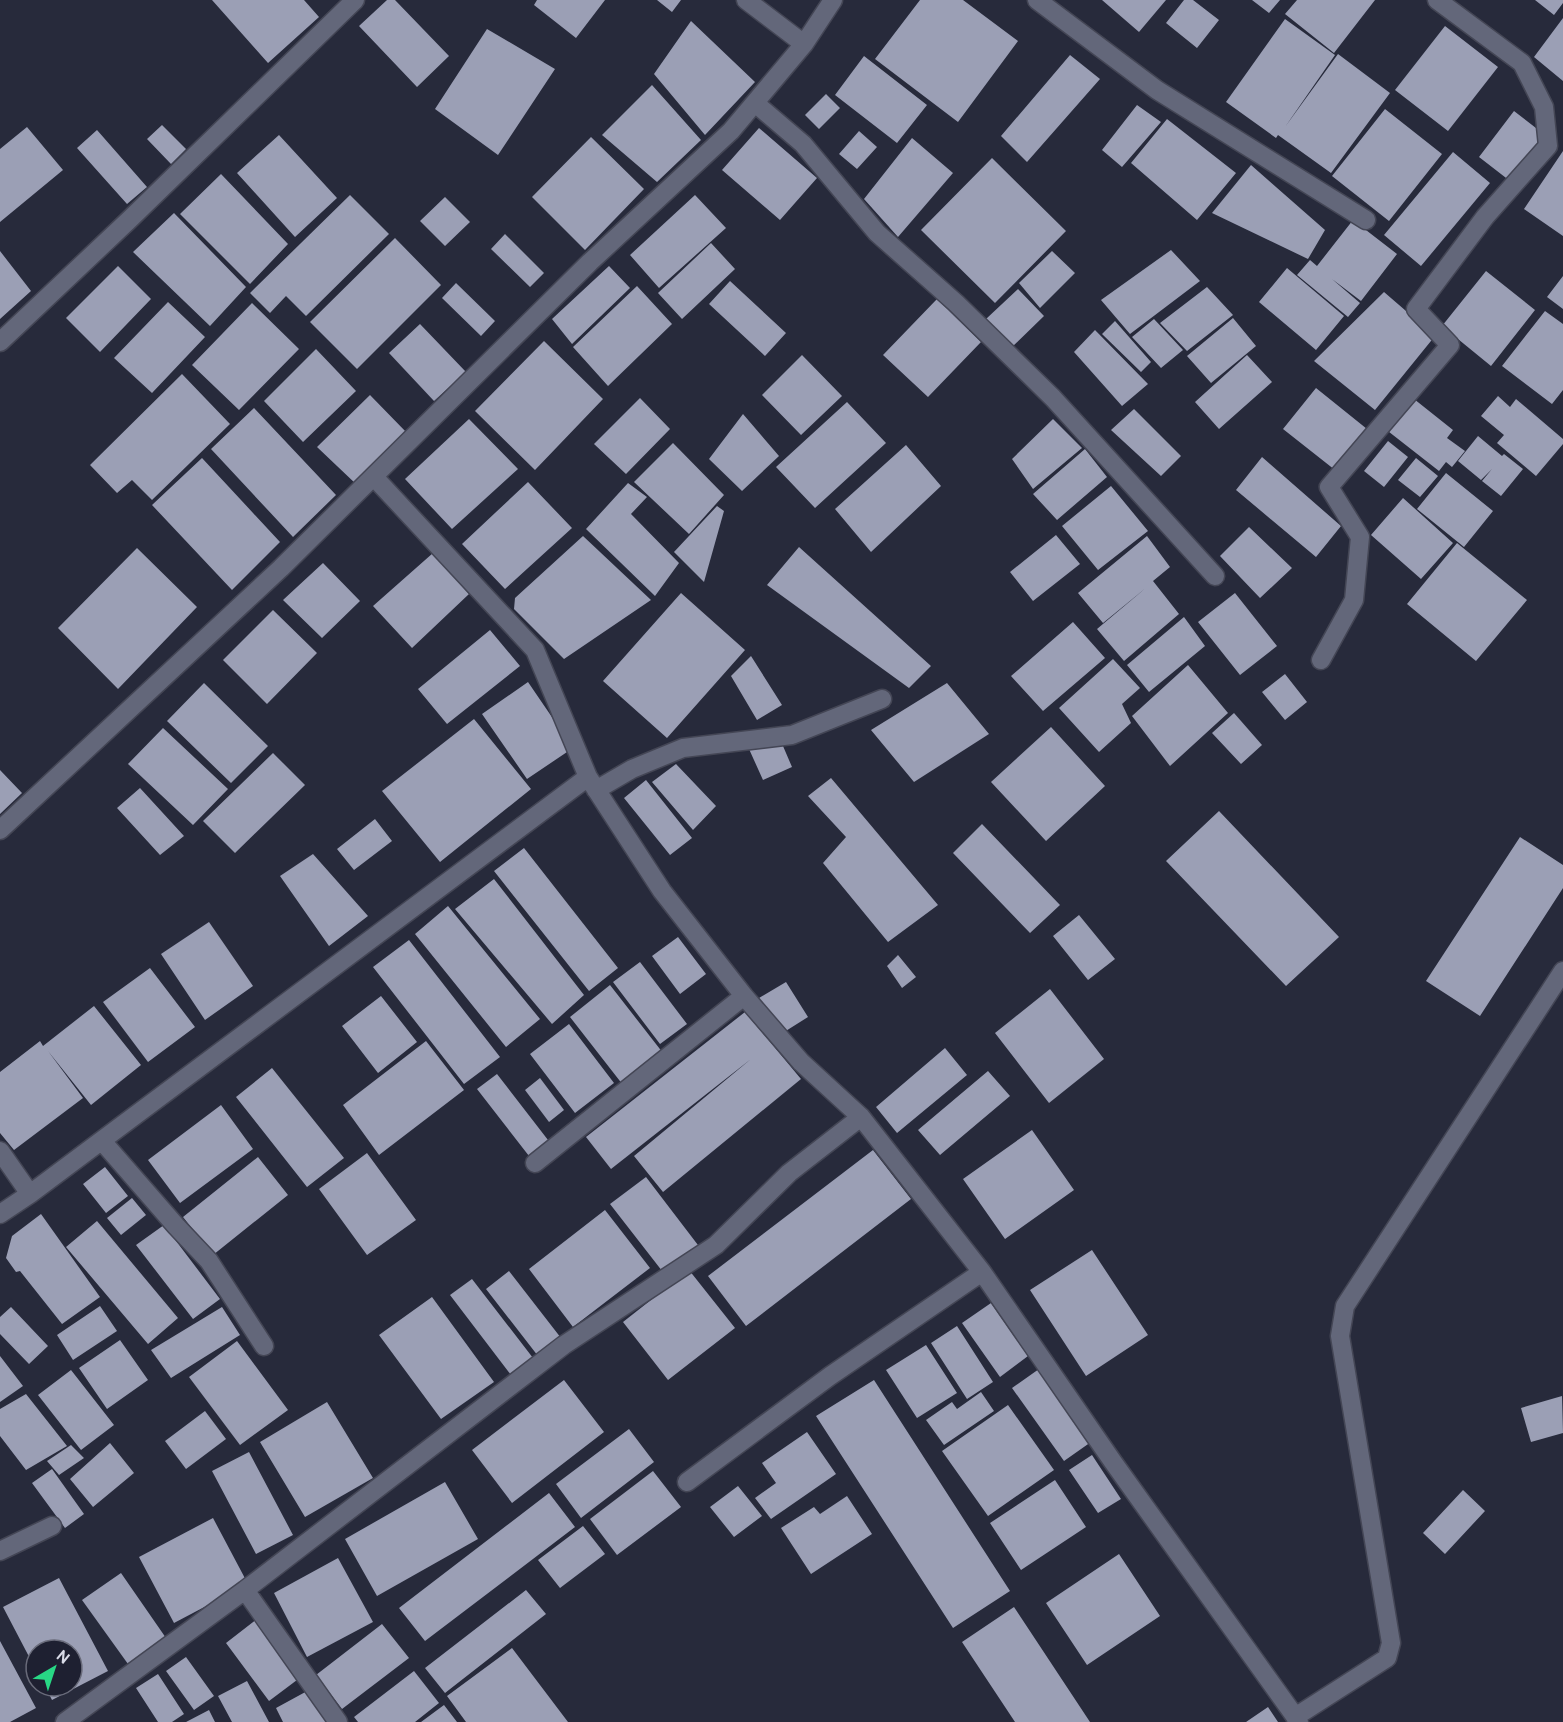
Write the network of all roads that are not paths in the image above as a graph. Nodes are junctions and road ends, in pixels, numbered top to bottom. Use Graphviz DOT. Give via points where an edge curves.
graph roads {
  1 [pos="355,0"];
  2 [pos="746,0"];
  3 [pos="833,0"];
  4 [pos="1037,0"];
  5 [pos="1437,0"];
  6 [pos="804,44"];
  7 [pos="755,103"];
  8 [pos="1366,220"];
  9 [pos="0,342"];
  10 [pos="374,477"];
  11 [pos="1215,576"];
  12 [pos="1321,660"];
  13 [pos="882,699"];
  14 [pos="592,784"];
  15 [pos="0,830"];
  16 [pos="1563,971"];
  17 [pos="744,996"];
  18 [pos="861,1117"];
  19 [pos="102,1141"];
  20 [pos="0,1151"];
  21 [pos="535,1163"];
  22 [pos="30,1194"];
  23 [pos="0,1214"];
  24 [pos="982,1272"];
  25 [pos="264,1346"];
  26 [pos="687,1482"];
  27 [pos="52,1526"];
  28 [pos="0,1551"];
  29 [pos="245,1590"];
  30 [pos="1297,1719"];
  31 [pos="65,1722"];
  32 [pos="338,1722"];
  1 -- 9 [label="street"];
  2 -- 6 [label="street"];
  3 -- 6 [label="street"];
  4 -- 8 [label="street" via="1157,90"];
  5 -- 12 [label="street" via="1522,63 1544,107 1548,146 1485,217 1416,309 1450,345 1329,487 1360,537 1354,600"];
  6 -- 7 [label="street"];
  7 -- 10 [label="street" via="731,131 590,262"];
  7 -- 11 [label="street" via="802,144 877,233 1053,398"];
  10 -- 14 [label="street" via="535,650"];
  10 -- 15 [label="street"];
  13 -- 14 [label="street" via="792,735 683,748"];
  14 -- 17 [label="street" via="662,891"];
  14 -- 19 [label="street"];
  16 -- 30 [label="street" via="1345,1306 1340,1336 1391,1643 1387,1658"];
  17 -- 18 [label="street" via="801,1062"];
  17 -- 21 [label="street"];
  18 -- 24 [label="street"];
  18 -- 29 [label="street" via="789,1173 716,1245 564,1345"];
  19 -- 22 [label="street"];
  19 -- 25 [label="street" via="209,1261"];
  20 -- 22 [label="street"];
  22 -- 23 [label="street"];
  24 -- 26 [label="street" via="830,1376"];
  24 -- 30 [label="street"];
  27 -- 28 [label="street"];
  29 -- 31 [label="street"];
  29 -- 32 [label="street"];
}
